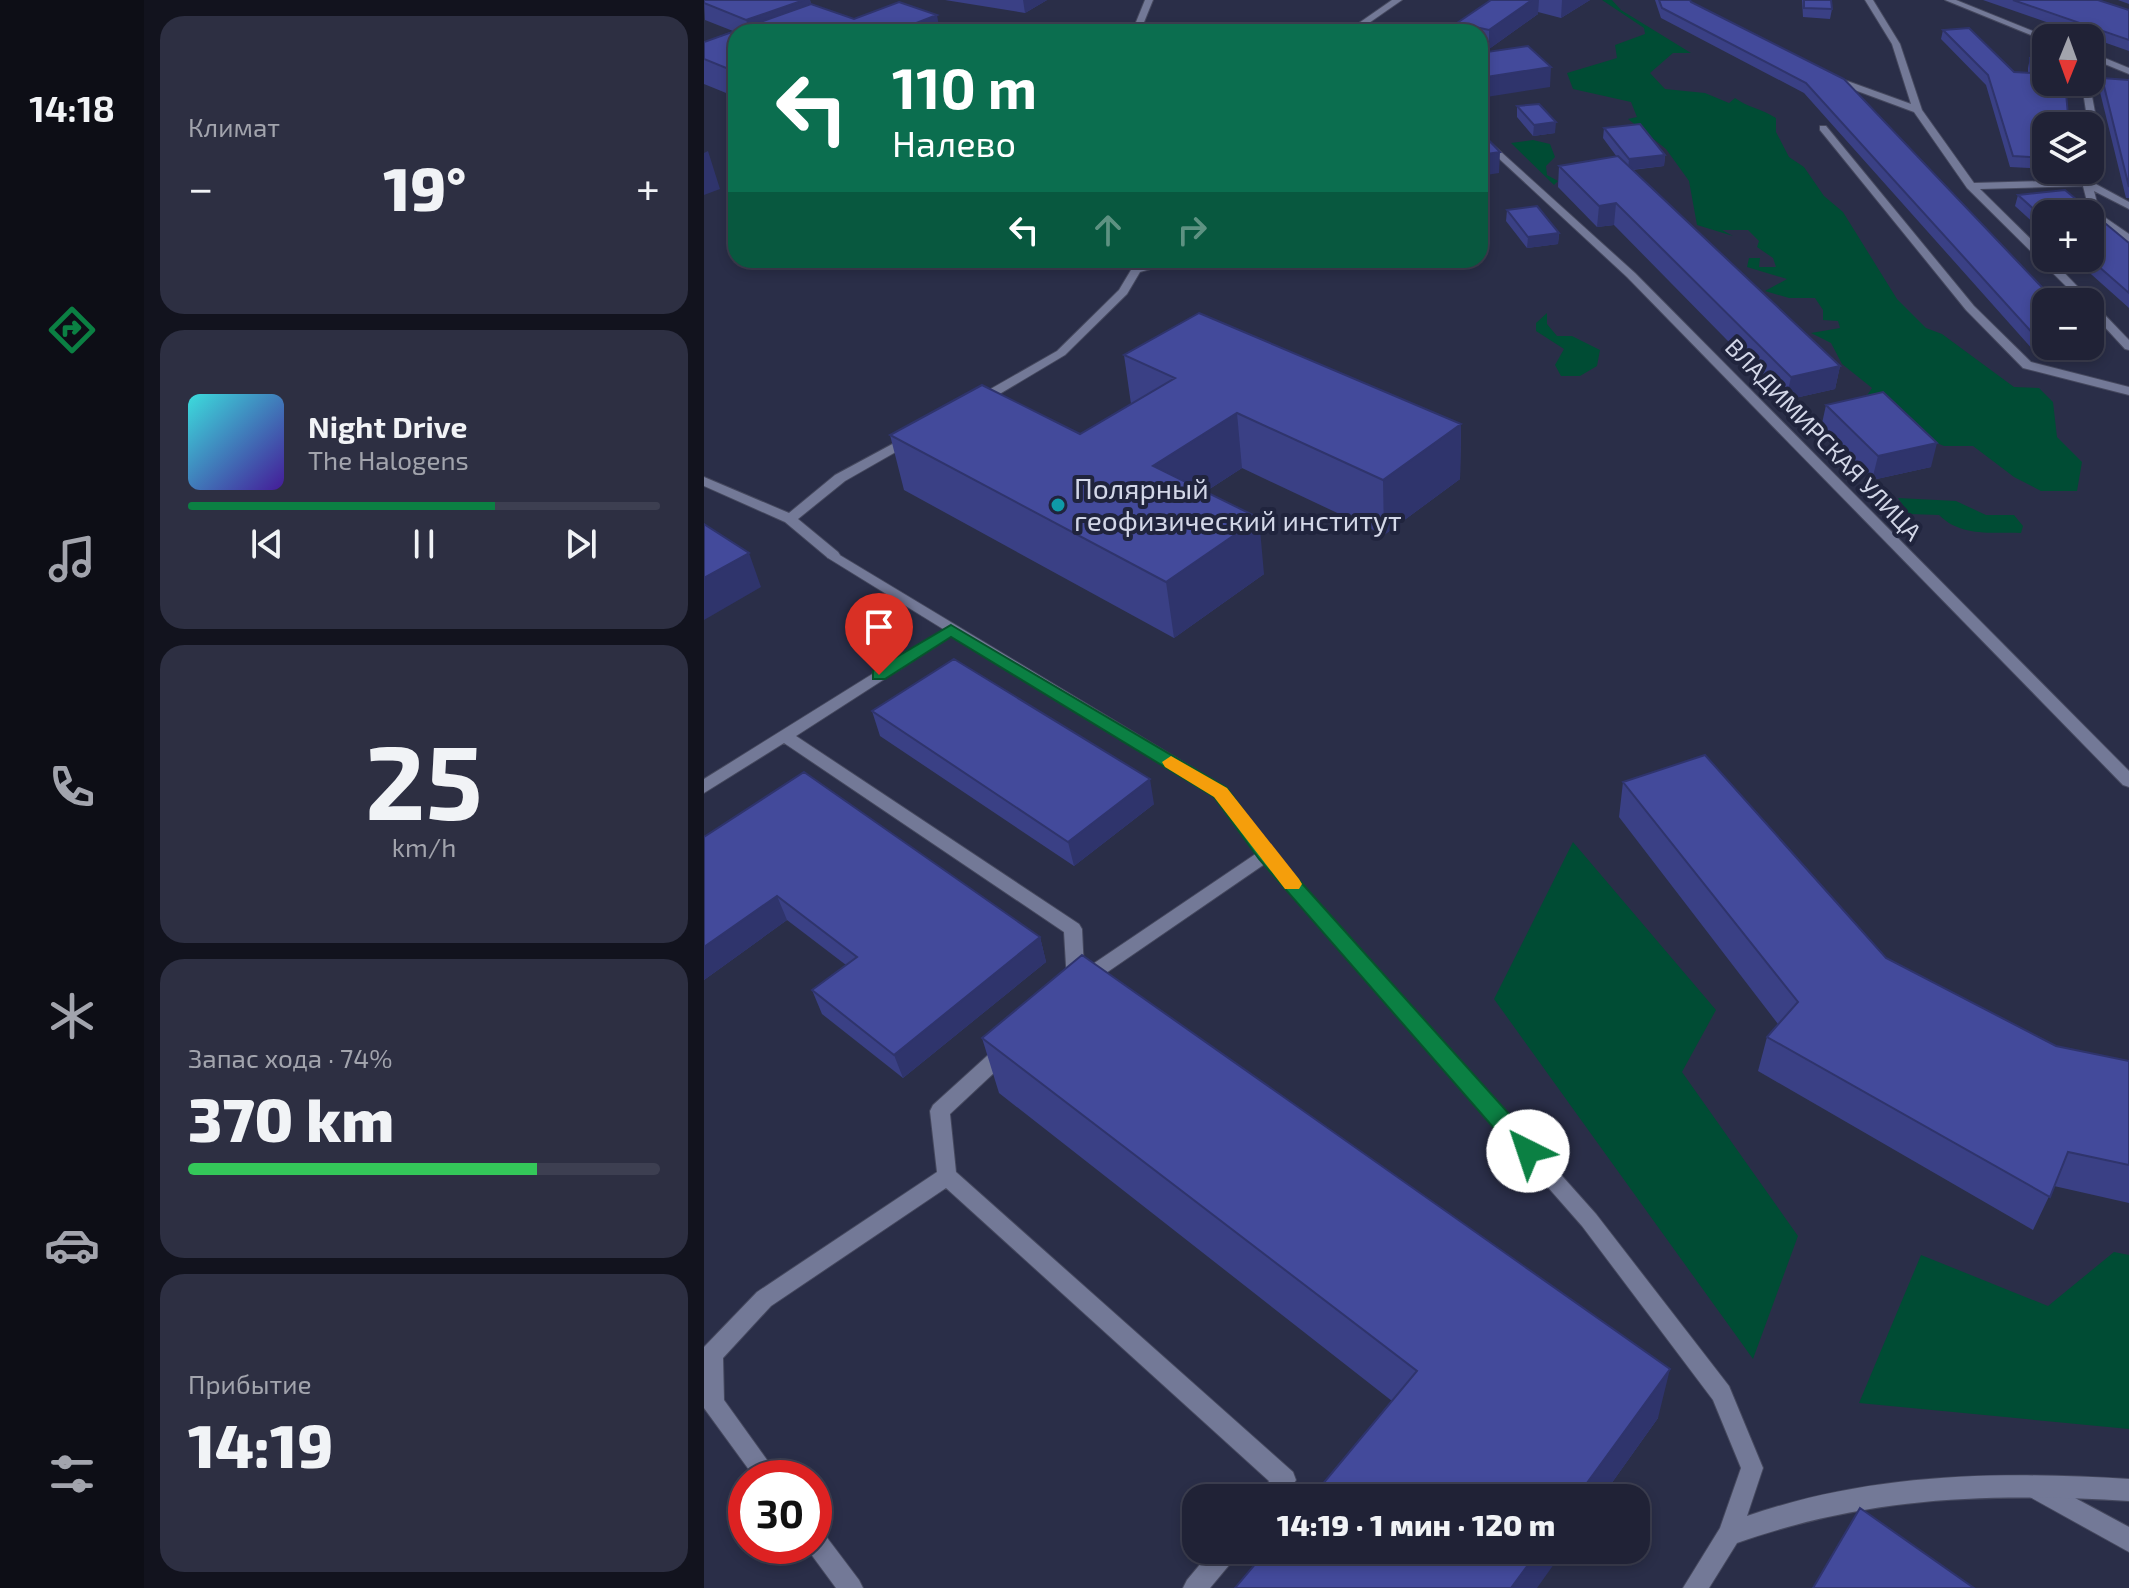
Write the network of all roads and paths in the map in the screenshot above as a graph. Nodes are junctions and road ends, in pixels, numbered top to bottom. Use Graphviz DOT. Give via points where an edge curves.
graph roads {
  1 [pos="1149,0"];
  2 [pos="1398,0"];
  3 [pos="1869,0"];
  4 [pos="1949,0"];
  5 [pos="1139,24"];
  6 [pos="1362,24"];
  7 [pos="2032,33"];
  8 [pos="2104,61"];
  9 [pos="2129,71"];
  10 [pos="1822,73"];
  11 [pos="2089,98"];
  12 [pos="1917,110"];
  13 [pos="2091,112"];
  14 [pos="1823,128"];
  15 [pos="1488,143"];
  16 [pos="2048,184"];
  17 [pos="2087,184"];
  18 [pos="2089,184"];
  19 [pos="1971,186"];
  20 [pos="2129,206"];
  21 [pos="2129,239"];
  22 [pos="1137,268"];
  23 [pos="2074,288"];
  24 [pos="2104,320"];
  25 [pos="2129,347"];
  26 [pos="2129,391"];
  27 [pos="970,406"];
  28 [pos="918,435"];
  29 [pos="704,481"];
  30 [pos="790,519"];
  31 [pos="951,630"];
  32 [pos="783,735"];
  33 [pos="2129,781"];
  34 [pos="704,787"];
  35 [pos="1266,855"];
  36 [pos="1020,1037"];
  37 [pos="947,1176"];
  38 [pos="708,1349"];
  39 [pos="756,1460"];
  40 [pos="2027,1483"];
  41 [pos="1282,1484"];
  42 [pos="2129,1490"];
  43 [pos="1729,1534"];
  44 [pos="2129,1540"];
  45 [pos="832,1563"];
  46 [pos="1215,1564"];
  47 [pos="851,1588"];
  48 [pos="1195,1588"];
  49 [pos="1695,1588"];
  1 -- 5 [label="street"];
  2 -- 6 [label="street"];
  3 -- 12 [label="street" via="1896,44"];
  4 -- 7 [label="street"];
  8 -- 9 [label="street"];
  10 -- 12 [label="street" via="1849,88"];
  11 -- 13 [label="street"];
  12 -- 19 [label="street"];
  14 -- 26 [label="street" via="1970,308 2027,365"];
  15 -- 33 [label="street, ВЛАДИМИРСКАЯ УЛИЦА" via="1631,275"];
  16 -- 19 [label="street"];
  17 -- 21 [label="street" via="2095,215"];
  18 -- 20 [label="street"];
  19 -- 23 [label="street"];
  22 -- 27 [label="street" via="1123,292 1061,353"];
  24 -- 25 [label="street"];
  28 -- 30 [label="street" via="840,478"];
  29 -- 30 [label="street"];
  30 -- 31 [label="street" via="833,555"];
  31 -- 32 [label="street"];
  31 -- 35 [label="street" via="1220,792"];
  32 -- 34 [label="street"];
  32 -- 35 [label="street" via="1073,929 1071,989"];
  35 -- 43 [label="street" via="1589,1220 1721,1393 1752,1468"];
  36 -- 37 [label="street" via="940,1111"];
  37 -- 38 [label="street" via="764,1299"];
  37 -- 41 [label="street" via="1285,1480"];
  38 -- 39 [label="street" via="713,1403"];
  40 -- 42 [label="street"];
  40 -- 43 [label="street" via="1894,1490 1789,1510"];
  40 -- 44 [label="street"];
  43 -- 49 [label="street"];
  45 -- 47 [label="street"];
  46 -- 48 [label="street"];
}
